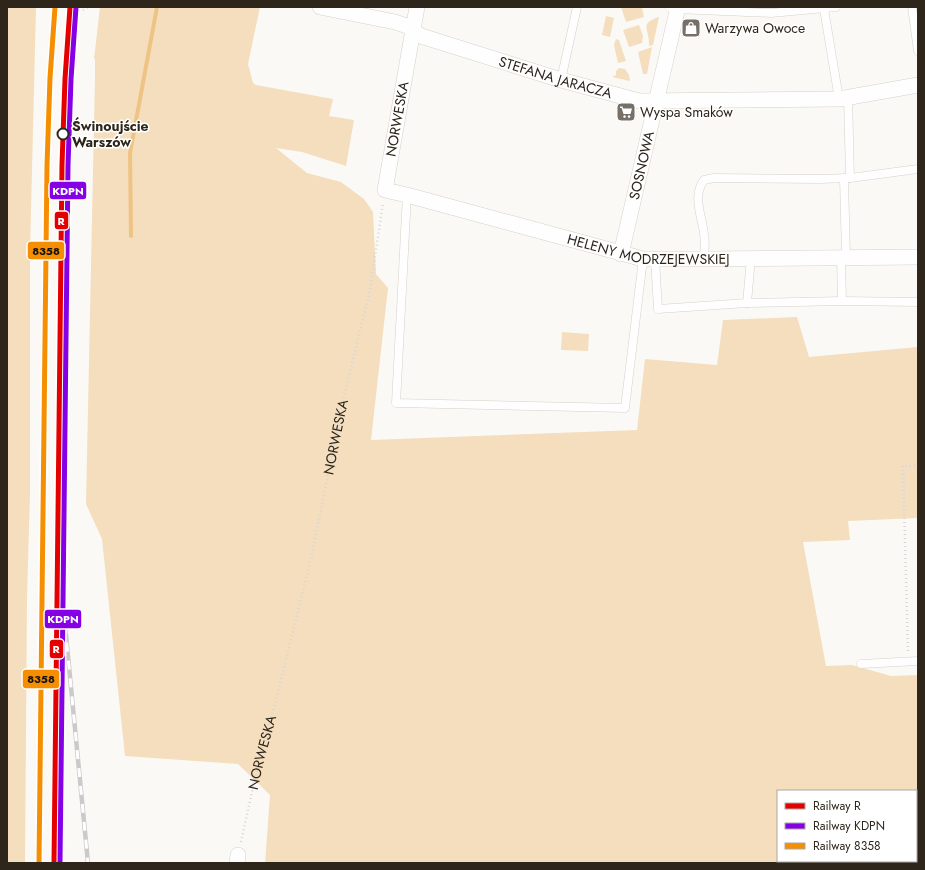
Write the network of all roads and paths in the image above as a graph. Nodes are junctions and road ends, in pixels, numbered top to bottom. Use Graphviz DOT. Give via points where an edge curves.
graph roads {
  1 [pos="88,7"];
  2 [pos="320,7"];
  3 [pos="417,7"];
  4 [pos="577,7"];
  5 [pos="836,7"];
  6 [pos="912,7"];
  7 [pos="675,8"];
  8 [pos="824,9"];
  9 [pos="79,10"];
  10 [pos="412,30"];
  11 [pos="918,51"];
  12 [pos="561,80"];
  13 [pos="918,85"];
  14 [pos="843,98"];
  15 [pos="656,100"];
  16 [pos="918,169"];
  17 [pos="847,178"];
  18 [pos="385,190"];
  19 [pos="407,195"];
  20 [pos="621,254"];
  21 [pos="844,257"];
  22 [pos="918,257"];
  23 [pos="750,258"];
  24 [pos="649,259"];
  25 [pos="704,260"];
  26 [pos="842,301"];
  27 [pos="918,302"];
  28 [pos="747,303"];
  29 [pos="918,466"];
  30 [pos="918,661"];
  31 [pos="909,662"];
  32 [pos="861,664"];
  33 [pos="238,859"];
  1 -- 9 [label="path"];
  2 -- 10 [label="street, STEFANA JARACZA" via="395,22"];
  3 -- 10 [label="street, NORWESKA"];
  4 -- 12 [label="lane"];
  5 -- 8 [label="lane"];
  6 -- 11 [label="lane"];
  7 -- 8 [label="lane" via="771,12"];
  7 -- 15 [label="street, SOSNOWA"];
  8 -- 14 [label="lane"];
  10 -- 12 [label="street, STEFANA JARACZA" via="421,36"];
  10 -- 18 [label="street, NORWESKA"];
  12 -- 15 [label="street, STEFANA JARACZA" via="639,101"];
  13 -- 14 [label="street, STEFANA JARACZA"];
  14 -- 15 [label="street, STEFANA JARACZA"];
  14 -- 17 [label="lane"];
  15 -- 20 [label="street, SOSNOWA"];
  16 -- 17 [label="lane"];
  17 -- 21 [label="lane"];
  17 -- 25 [label="lane" via="704,180 697,195 705,236"];
  18 -- 19 [label="street, HELENY MODRZEJEWSKIEJ"];
  18 -- 33 [label="path, NORWESKA" via="370,290 343,400 312,554"];
  19 -- 20 [label="street, HELENY MODRZEJEWSKIEJ"];
  19 -- 24 [label="lane" via="396,404 625,408"];
  20 -- 24 [label="street, HELENY MODRZEJEWSKIEJ"];
  21 -- 22 [label="street, HELENY MODRZEJEWSKIEJ"];
  21 -- 23 [label="street, HELENY MODRZEJEWSKIEJ"];
  21 -- 26 [label="lane"];
  23 -- 25 [label="street, HELENY MODRZEJEWSKIEJ"];
  23 -- 28 [label="lane"];
  24 -- 25 [label="street, HELENY MODRZEJEWSKIEJ"];
  24 -- 28 [label="lane" via="658,309"];
  26 -- 27 [label="lane"];
  26 -- 28 [label="lane"];
  29 -- 31 [label="path" via="903,466"];
  30 -- 31 [label="lane"];
  31 -- 32 [label="lane"];
}
